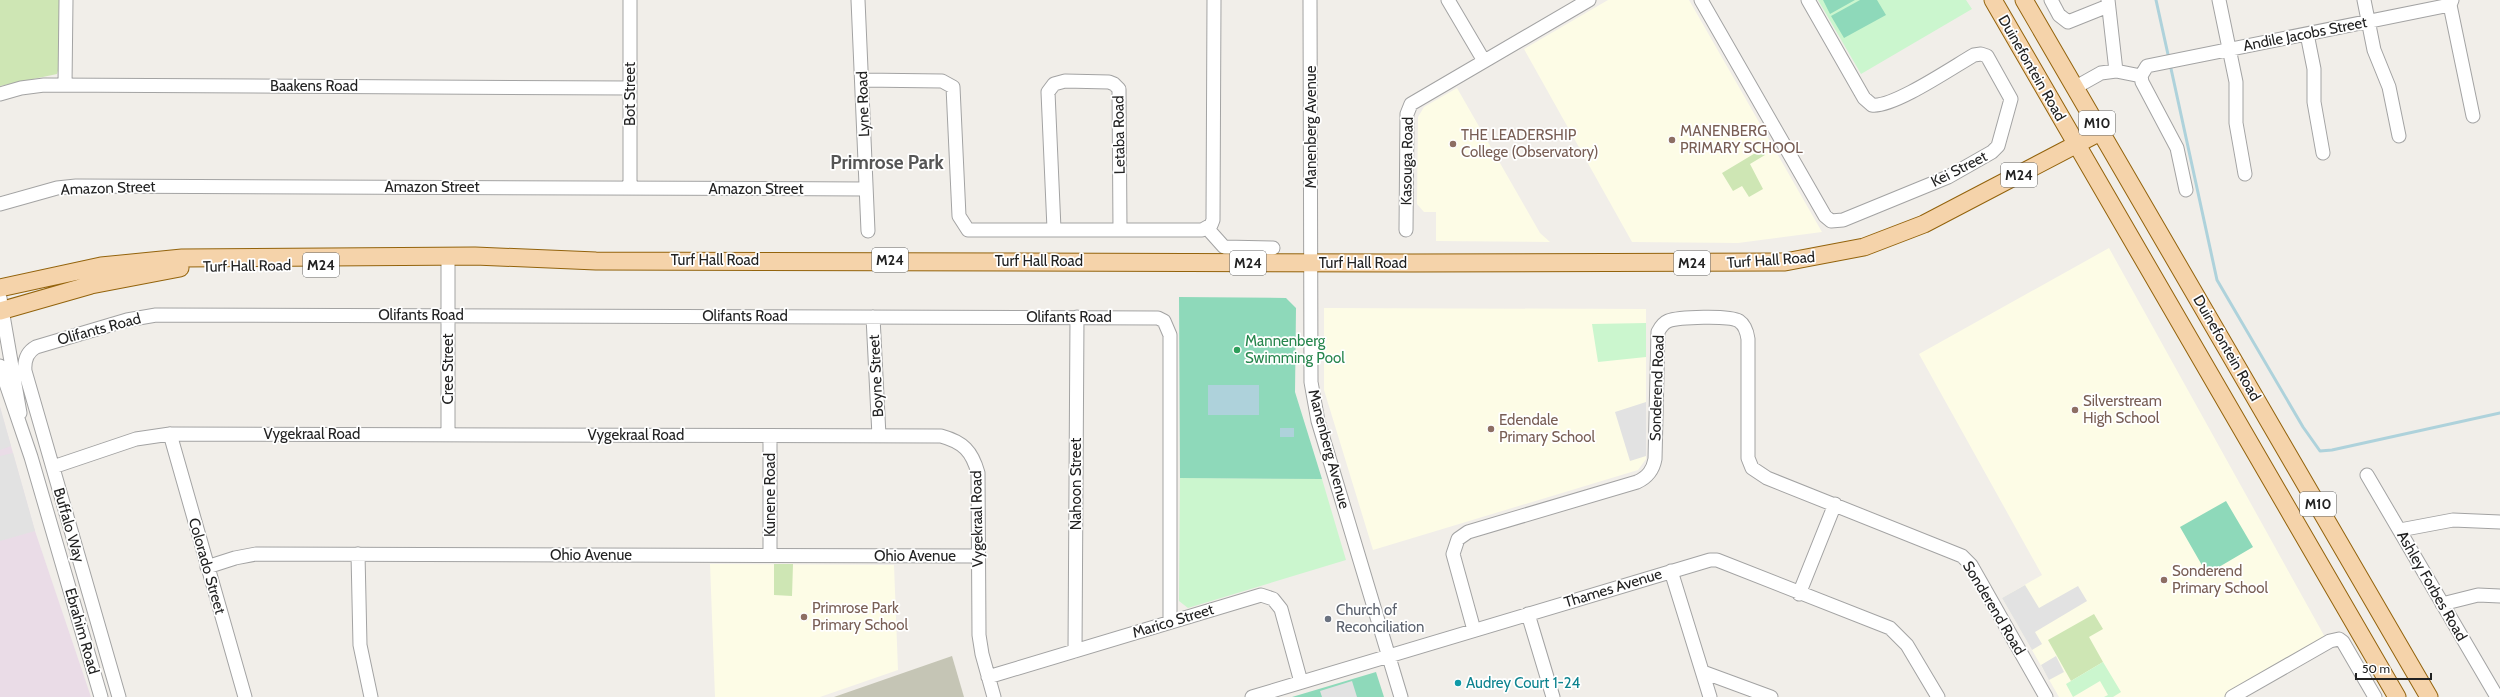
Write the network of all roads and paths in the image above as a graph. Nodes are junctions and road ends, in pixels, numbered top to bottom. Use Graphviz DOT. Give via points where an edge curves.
graph roads {
  1 [pos="66,0"];
  2 [pos="630,0"];
  3 [pos="858,0"];
  4 [pos="1214,0"];
  5 [pos="1310,0"];
  6 [pos="1448,0"];
  7 [pos="1589,0"];
  8 [pos="1701,0"];
  9 [pos="1808,0"];
  10 [pos="1993,0"];
  11 [pos="2024,0"];
  12 [pos="2051,0"];
  13 [pos="2220,0"];
  14 [pos="2364,0"];
  15 [pos="2108,3"];
  16 [pos="2451,3"];
  17 [pos="2369,22"];
  18 [pos="2307,34"];
  19 [pos="2229,50"];
  20 [pos="1484,61"];
  21 [pos="2116,70"];
  22 [pos="2141,76"];
  23 [pos="862,80"];
  24 [pos="65,85"];
  25 [pos="2076,87"];
  26 [pos="630,88"];
  27 [pos="0,94"];
  28 [pos="2473,116"];
  29 [pos="2102,131"];
  30 [pos="2399,136"];
  31 [pos="2076,145"];
  32 [pos="2323,153"];
  33 [pos="2245,174"];
  34 [pos="630,188"];
  35 [pos="866,189"];
  36 [pos="2186,190"];
  37 [pos="0,204"];
  38 [pos="1207,228"];
  39 [pos="1054,229"];
  40 [pos="1120,230"];
  41 [pos="1406,230"];
  42 [pos="868,231"];
  43 [pos="1273,248"];
  44 [pos="448,261"];
  45 [pos="1311,263"];
  46 [pos="0,288"];
  47 [pos="1,307"];
  48 [pos="448,315"];
  49 [pos="874,317"];
  50 [pos="1077,317"];
  51 [pos="29,353"];
  52 [pos="0,366"];
  53 [pos="21,427"];
  54 [pos="170,434"];
  55 [pos="448,434"];
  56 [pos="770,436"];
  57 [pos="879,436"];
  58 [pos="53,467"];
  59 [pos="2367,474"];
  60 [pos="1835,504"];
  61 [pos="2500,522"];
  62 [pos="2400,530"];
  63 [pos="358,554"];
  64 [pos="770,555"];
  65 [pos="978,556"];
  66 [pos="207,567"];
  67 [pos="1670,571"];
  68 [pos="1799,594"];
  69 [pos="2500,596"];
  70 [pos="2442,604"];
  71 [pos="1528,614"];
  72 [pos="1170,622"];
  73 [pos="1474,630"];
  74 [pos="1075,651"];
  75 [pos="1389,656"];
  76 [pos="1703,672"];
  77 [pos="988,677"];
  78 [pos="1301,682"];
  79 [pos="101,697"];
  80 [pos="119,697"];
  81 [pos="245,697"];
  82 [pos="371,697"];
  83 [pos="994,697"];
  84 [pos="1252,697"];
  85 [pos="1401,697"];
  86 [pos="1553,697"];
  87 [pos="1710,697"];
  88 [pos="1771,697"];
  89 [pos="1938,697"];
  90 [pos="2046,697"];
  91 [pos="2232,697"];
  92 [pos="2375,697"];
  93 [pos="2397,697"];
  94 [pos="2429,697"];
  95 [pos="2498,697"];
  1 -- 24 [label="street"];
  2 -- 26 [label="street, Bot Street"];
  3 -- 23 [label="street, Lyne Road"];
  4 -- 38 [label="street" via="1213,220"];
  5 -- 45 [label="street, Manenberg Avenue"];
  6 -- 20 [label="street"];
  7 -- 20 [label="street, Kasouga Road"];
  8 -- 9 [label="street, Kei Street" via="1830,221 1843,220 1948,177 1998,146 2011,98 1987,56 1974,55 1910,92 1884,104 1872,105 1864,98"];
  10 -- 31 [label="main road, Duinefontein Road / M10"];
  11 -- 25 [label="main road, Duinefontein Road / M10"];
  12 -- 15 [label="street" via="2059,15 2068,22"];
  13 -- 19 [label="street"];
  14 -- 17 [label="street"];
  15 -- 21 [label="street"];
  16 -- 17 [label="street, Andile Jacobs Street"];
  16 -- 28 [label="street"];
  17 -- 18 [label="street, Andile Jacobs Street"];
  17 -- 30 [label="street" via="2376,55 2389,87"];
  18 -- 19 [label="street, Andile Jacobs Street"];
  18 -- 32 [label="street" via="2314,69 2314,102"];
  19 -- 22 [label="street, Andile Jacobs Street" via="2146,66"];
  19 -- 33 [label="street" via="2236,82 2236,123"];
  20 -- 41 [label="street, Kasouga Road" via="1416,100 1408,109"];
  21 -- 22 [label="street"];
  21 -- 25 [label="street" via="2101,73"];
  22 -- 36 [label="street" via="2177,148"];
  23 -- 35 [label="street, Lyne Road"];
  23 -- 39 [label="street" via="942,81 953,87 960,216 966,228 974,232"];
  24 -- 26 [label="street, Baakens Road"];
  24 -- 27 [label="street, Baakens Road" via="32,86"];
  25 -- 29 [label="main road, Duinefontein Road / M10"];
  26 -- 34 [label="street, Bot Street"];
  29 -- 31 [label="main road, Turf Hall Road / M24"];
  29 -- 94 [label="main road, Duinefontein Road / M10"];
  31 -- 45 [label="main road, Turf Hall Road / M24" via="1924,224 1864,247 1811,258 1759,263"];
  31 -- 93 [label="main road, Duinefontein Road / M10"];
  34 -- 35 [label="street, Amazon Street"];
  34 -- 37 [label="street, Amazon Street" via="76,186 57,188"];
  35 -- 42 [label="street, Lyne Road"];
  38 -- 40 [label="street"];
  38 -- 43 [label="street" via="1224,247"];
  39 -- 40 [label="street"];
  39 -- 40 [label="street, Letaba Road" via="1048,92 1054,84 1065,81 1109,82 1119,89"];
  44 -- 45 [label="main road, Turf Hall Road / M24"];
  44 -- 46 [label="main road, Turf Hall Road / M24" via="156,259 95,267"];
  44 -- 47 [label="main road, Turf Hall Road / M24" via="186,267 118,279"];
  44 -- 48 [label="street, Cree Street"];
  45 -- 75 [label="street, Manenberg Avenue" via="1310,366 1315,409"];
  47 -- 53 [label="street, Ebrahim Road" via="18,396"];
  48 -- 49 [label="street, Olifants Road"];
  48 -- 51 [label="street, Olifants Road" via="156,315 127,320 41,345"];
  48 -- 55 [label="street, Cree Street"];
  49 -- 50 [label="street, Olifants Road"];
  49 -- 57 [label="street, Boyne Street"];
  50 -- 72 [label="street, Olifants Road" via="1158,318 1168,327"];
  50 -- 74 [label="street, Nahoon Street"];
  51 -- 58 [label="street, Buffalo Way" via="25,361 25,371"];
  52 -- 53 [label="street, Ebrahim Road"];
  53 -- 79 [label="street, Ebrahim Road"];
  54 -- 55 [label="street, Vygekraal Road"];
  54 -- 58 [label="street, Vygekraal Road" via="136,439"];
  54 -- 66 [label="street, Colorado Street"];
  55 -- 56 [label="street, Vygekraal Road"];
  56 -- 57 [label="street, Vygekraal Road"];
  56 -- 64 [label="street, Kunene Road"];
  57 -- 65 [label="street, Vygekraal Road" via="941,436 957,441 968,449 978,473"];
  58 -- 80 [label="street, Buffalo Way"];
  59 -- 62 [label="street, Ashley Forbes Road"];
  60 -- 68 [label="street"];
  60 -- 73 [label="street, Sonderend Road" via="1758,473 1749,463 1748,339 1744,326 1739,321 1728,318 1684,318 1668,321 1660,328 1657,338 1655,459 1651,472 1637,482 1468,532 1458,539 1453,554"];
  60 -- 90 [label="street, Sonderend Road" via="1962,556 1971,566"];
  61 -- 62 [label="street" via="2453,520"];
  62 -- 70 [label="street, Ashley Forbes Road"];
  63 -- 64 [label="street, Ohio Avenue"];
  63 -- 66 [label="street, Ohio Avenue" via="251,555"];
  63 -- 82 [label="street" via="360,645"];
  64 -- 65 [label="street, Ohio Avenue"];
  65 -- 77 [label="street, Vygekraal Road" via="979,640"];
  66 -- 81 [label="street, Colorado Street"];
  67 -- 68 [label="street, Thames Avenue" via="1703,561 1717,560"];
  67 -- 71 [label="street, Thames Avenue"];
  67 -- 76 [label="street"];
  68 -- 89 [label="street, Thames Avenue" via="1897,632"];
  69 -- 70 [label="street" via="2478,595"];
  70 -- 95 [label="street, Ashley Forbes Road"];
  71 -- 73 [label="street, Thames Avenue"];
  71 -- 86 [label="street"];
  72 -- 74 [label="street, Marico Street"];
  72 -- 78 [label="street, Marico Street" via="1251,597 1269,597 1282,609"];
  73 -- 75 [label="street, Thames Avenue"];
  74 -- 77 [label="street, Marico Street"];
  75 -- 78 [label="street, Thames Avenue"];
  75 -- 85 [label="street, Manenberg Avenue"];
  76 -- 87 [label="street"];
  76 -- 88 [label="street"];
  77 -- 83 [label="street, Vygekraal Road"];
  78 -- 84 [label="street, Thames Avenue"];
  91 -- 92 [label="street" via="2330,641 2339,639"];
}
